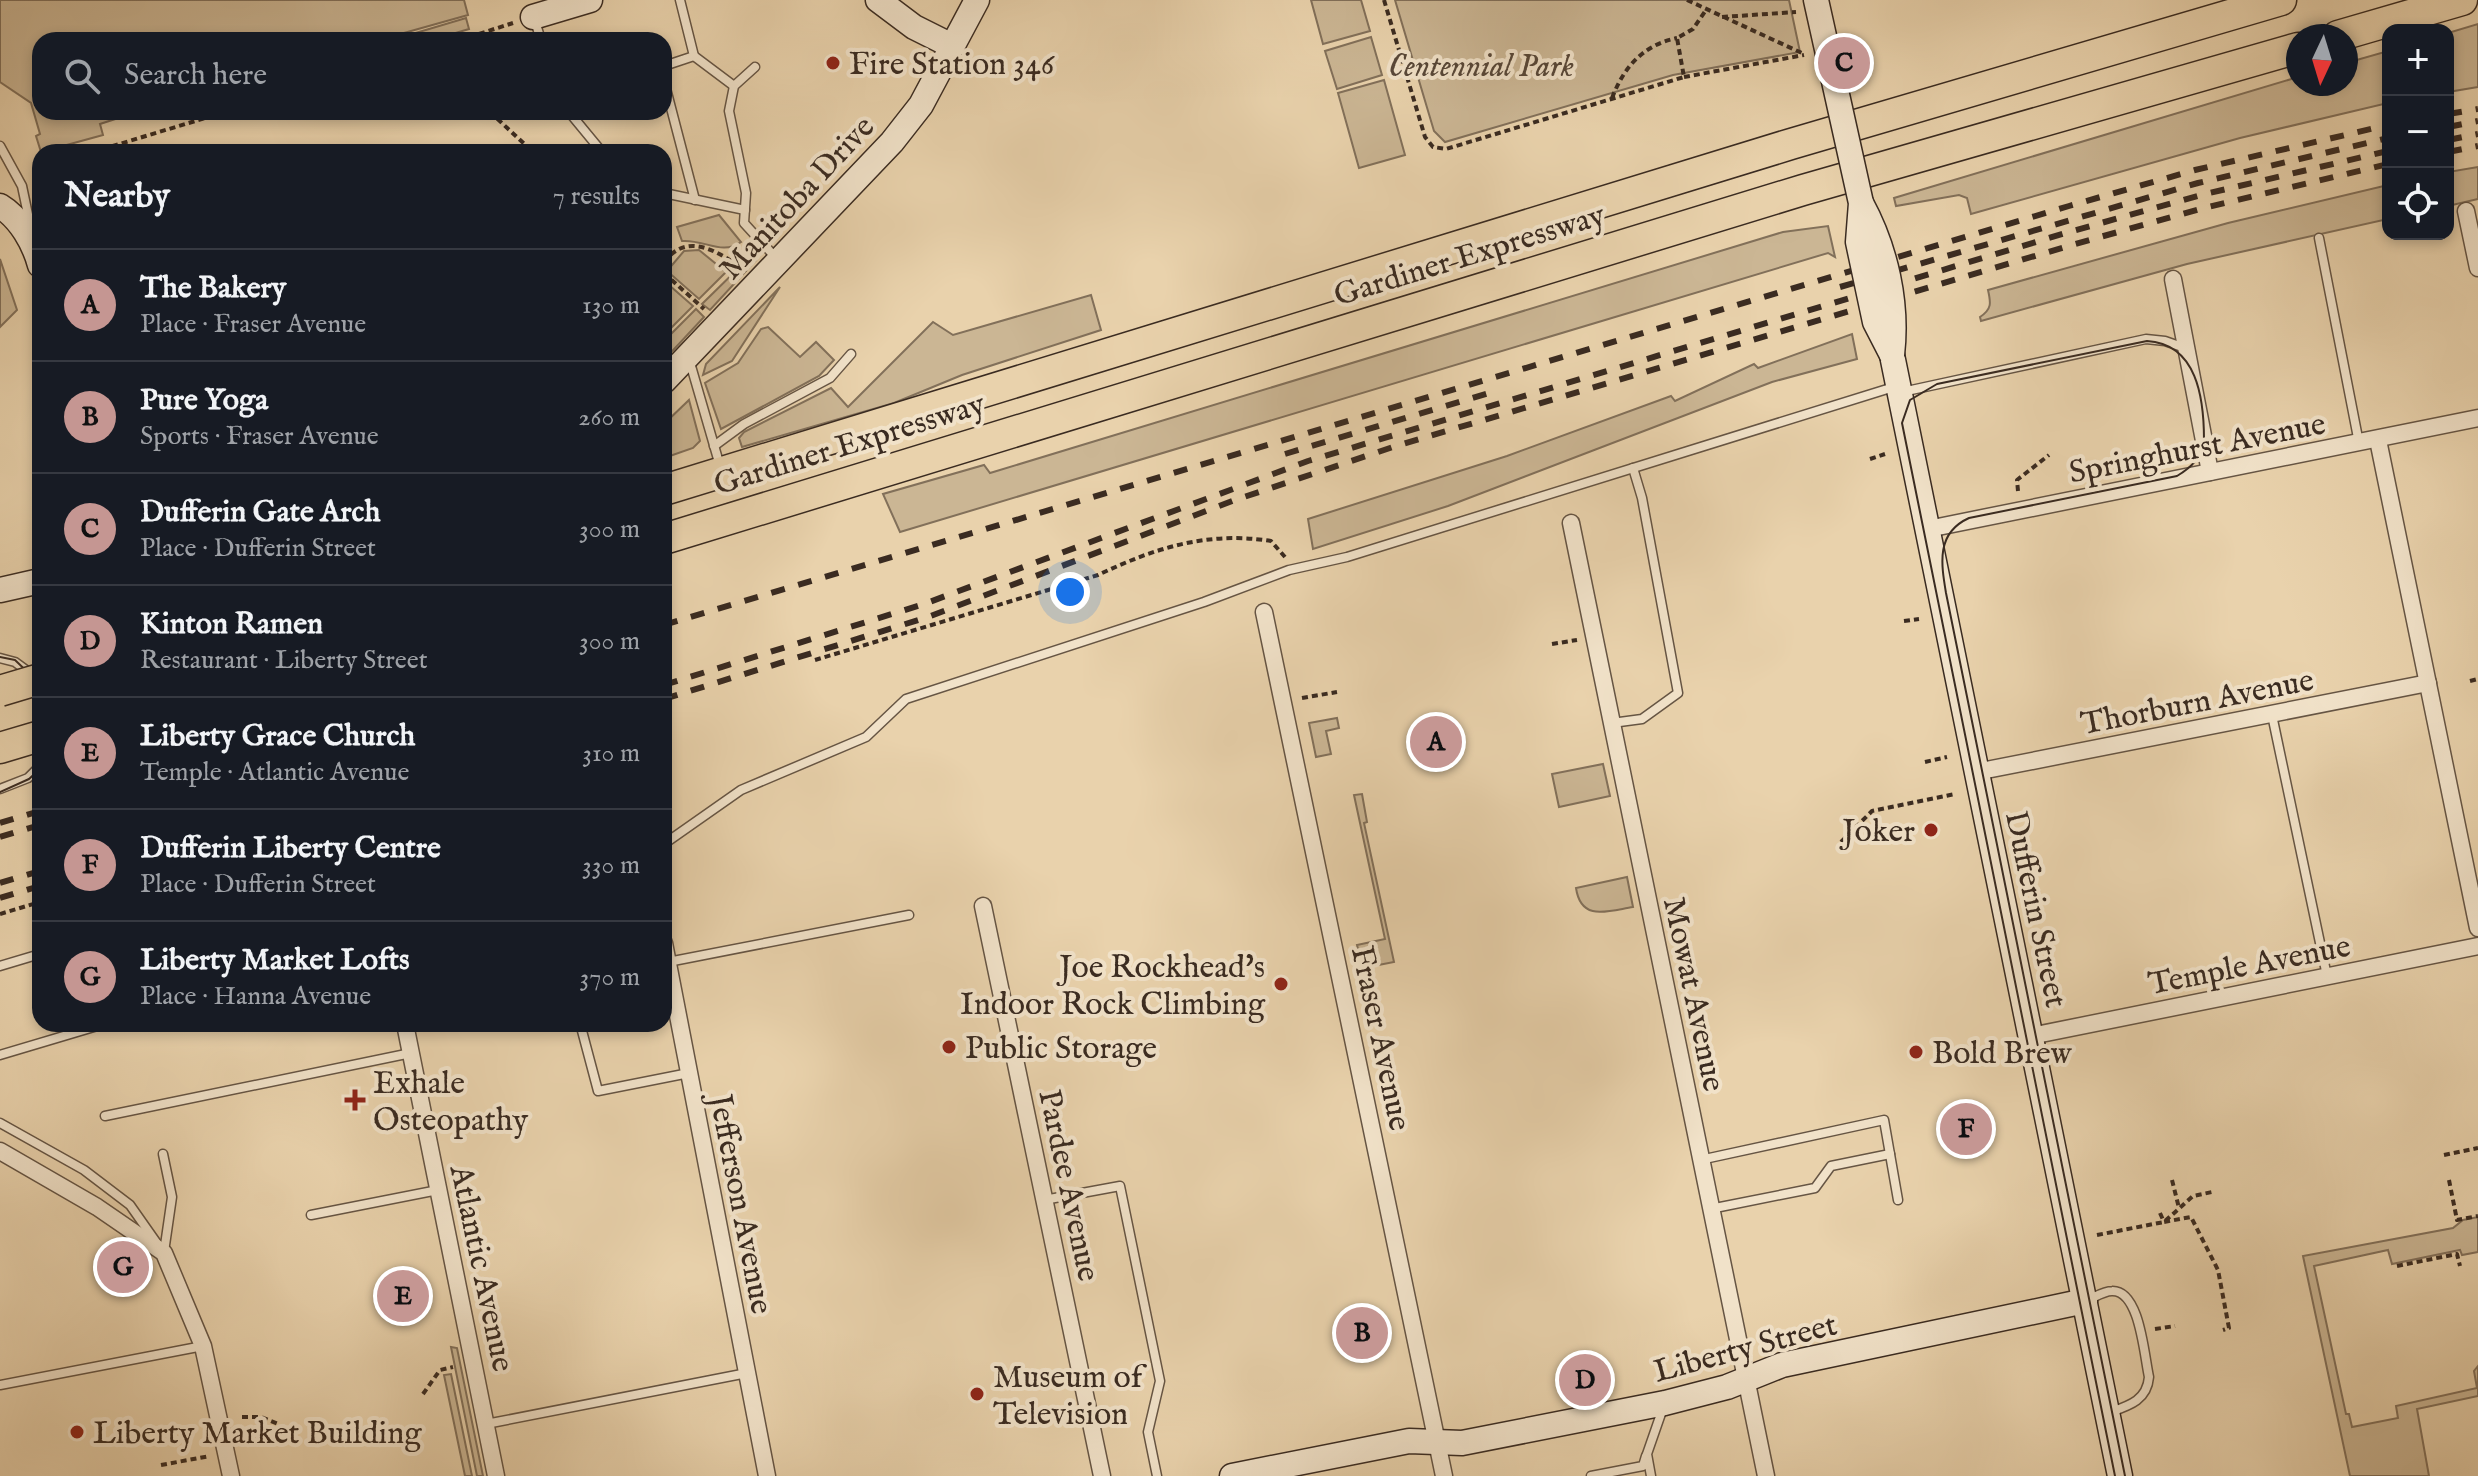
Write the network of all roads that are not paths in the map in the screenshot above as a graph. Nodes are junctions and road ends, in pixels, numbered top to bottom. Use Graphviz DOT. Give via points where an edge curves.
graph roads {
  1 [pos="590,0"];
  2 [pos="680,0"];
  3 [pos="878,0"];
  4 [pos="977,0"];
  5 [pos="2281,0"];
  6 [pos="2462,0"];
  7 [pos="1806,6"];
  8 [pos="537,28"];
  9 [pos="2358,30"];
  10 [pos="952,46"];
  11 [pos="2286,51"];
  12 [pos="694,56"];
  13 [pos="672,63"];
  14 [pos="755,67"];
  15 [pos="734,86"];
  16 [pos="672,112"];
  17 [pos="576,120"];
  18 [pos="595,144"];
  19 [pos="0,146"];
  20 [pos="672,195"];
  21 [pos="695,200"];
  22 [pos="0,206"];
  23 [pos="745,210"];
  24 [pos="2466,211"];
  25 [pos="32,230"];
  26 [pos="2319,238"];
  27 [pos="32,247"];
  28 [pos="781,263"];
  29 [pos="2478,268"];
  30 [pos="2173,279"];
  31 [pos="2186,349"];
  32 [pos="851,354"];
  33 [pos="689,357"];
  34 [pos="672,373"];
  35 [pos="1899,390"];
  36 [pos="2478,418"];
  37 [pos="2378,440"];
  38 [pos="2360,443"];
  39 [pos="714,446"];
  40 [pos="720,466"];
  41 [pos="1633,468"];
  42 [pos="2210,472"];
  43 [pos="672,488"];
  44 [pos="1571,523"];
  45 [pos="1928,529"];
  46 [pos="672,536"];
  47 [pos="32,583"];
  48 [pos="0,590"];
  49 [pos="1264,612"];
  50 [pos="0,658"];
  51 [pos="32,678"];
  52 [pos="32,681"];
  53 [pos="2428,683"];
  54 [pos="0,691"];
  55 [pos="2272,715"];
  56 [pos="1611,723"];
  57 [pos="32,738"];
  58 [pos="0,748"];
  59 [pos="1976,772"];
  60 [pos="32,774"];
  61 [pos="0,789"];
  62 [pos="672,838"];
  63 [pos="983,906"];
  64 [pos="909,915"];
  65 [pos="2478,928"];
  66 [pos="2478,946"];
  67 [pos="32,956"];
  68 [pos="672,961"];
  69 [pos="0,966"];
  70 [pos="2327,978"];
  71 [pos="672,1015"];
  72 [pos="77,1032"];
  73 [pos="407,1032"];
  74 [pos="582,1032"];
  75 [pos="2031,1036"];
  76 [pos="411,1053"];
  77 [pos="0,1055"];
  78 [pos="689,1073"];
  79 [pos="105,1116"];
  80 [pos="0,1123"];
  81 [pos="0,1151"];
  82 [pos="163,1154"];
  83 [pos="1890,1154"];
  84 [pos="1700,1160"];
  85 [pos="438,1190"];
  86 [pos="1044,1200"];
  87 [pos="1898,1200"];
  88 [pos="1709,1209"];
  89 [pos="311,1215"];
  90 [pos="164,1253"];
  91 [pos="2085,1301"];
  92 [pos="203,1346"];
  93 [pos="747,1373"];
  94 [pos="1746,1380"];
  95 [pos="0,1385"];
  96 [pos="1665,1403"];
  97 [pos="2108,1414"];
  98 [pos="486,1424"];
  99 [pos="1437,1443"];
  100 [pos="1647,1454"];
  101 [pos="231,1476"];
  102 [pos="496,1476"];
  103 [pos="767,1476"];
  104 [pos="1102,1476"];
  105 [pos="1157,1476"];
  106 [pos="1232,1476"];
  107 [pos="1444,1476"];
  108 [pos="1591,1476"];
  109 [pos="1651,1476"];
  110 [pos="1766,1476"];
  111 [pos="2120,1476"];
  1 -- 8 [label="street"];
  2 -- 12 [label="lane"];
  3 -- 10 [label="street"];
  4 -- 10 [label="street, Manitoba Drive"];
  5 -- 43 [label="highway, Gardiner Expressway" via="1806,139"];
  6 -- 9 [label="highway"];
  7 -- 35 [label="street, Dufferin Street, bridge" via="1828,54 1861,203 1861,255 1876,329 1892,355"];
  10 -- 28 [label="street, Manitoba Drive" via="921,105 892,142"];
  11 -- 46 [label="highway, Gardiner Expressway" via="1803,190"];
  12 -- 13 [label="lane"];
  12 -- 15 [label="lane"];
  14 -- 15 [label="lane"];
  15 -- 23 [label="lane" via="729,121"];
  16 -- 21 [label="lane"];
  17 -- 18 [label="lane"];
  19 -- 25 [label="lane" via="22,186"];
  20 -- 21 [label="lane"];
  21 -- 23 [label="lane"];
  22 -- 27 [label="street" via="11,212"];
  23 -- 28 [label="lane" via="744,223"];
  24 -- 29 [label="street"];
  26 -- 38 [label="lane"];
  28 -- 33 [label="street, Manitoba Drive"];
  30 -- 31 [label="street"];
  31 -- 35 [label="lane" via="2146,339"];
  31 -- 42 [label="street"];
  32 -- 39 [label="lane" via="830,378"];
  33 -- 34 [label="street, Manitoba Drive"];
  33 -- 39 [label="lane"];
  35 -- 41 [label="lane"];
  35 -- 45 [label="street, Dufferin Street"];
  36 -- 37 [label="street, Springhurst Avenue"];
  37 -- 38 [label="street, Springhurst Avenue"];
  37 -- 53 [label="street"];
  38 -- 42 [label="street, Springhurst Avenue"];
  39 -- 40 [label="lane"];
  41 -- 56 [label="lane" via="1678,693 1642,719"];
  41 -- 62 [label="lane" via="1347,557 1289,570 906,699 866,737 741,790"];
  42 -- 45 [label="street, Springhurst Avenue"];
  44 -- 56 [label="street, Mowat Avenue"];
  45 -- 59 [label="street, Dufferin Street"];
  47 -- 48 [label="street"];
  49 -- 99 [label="street, Fraser Avenue"];
  50 -- 51 [label="lane"];
  52 -- 54 [label="highway, bridge"];
  53 -- 55 [label="street, Thorburn Avenue"];
  53 -- 65 [label="street"];
  55 -- 59 [label="street, Thorburn Avenue"];
  55 -- 70 [label="lane"];
  56 -- 84 [label="street, Mowat Avenue"];
  57 -- 58 [label="highway"];
  59 -- 75 [label="street, Dufferin Street"];
  60 -- 61 [label="lane"];
  63 -- 86 [label="street, Pardee Avenue"];
  64 -- 68 [label="lane"];
  66 -- 70 [label="street, Temple Avenue"];
  67 -- 69 [label="lane"];
  70 -- 75 [label="street, Temple Avenue"];
  71 -- 78 [label="street, Jefferson Avenue"];
  72 -- 77 [label="lane"];
  73 -- 76 [label="street, Atlantic Avenue"];
  74 -- 78 [label="lane" via="598,1091"];
  75 -- 91 [label="street, Dufferin Street"];
  76 -- 79 [label="lane"];
  76 -- 85 [label="street, Atlantic Avenue"];
  78 -- 93 [label="street, Jefferson Avenue"];
  80 -- 90 [label="lane" via="84,1170 130,1205"];
  81 -- 90 [label="street"];
  82 -- 90 [label="lane" via="172,1197"];
  83 -- 84 [label="lane" via="1884,1120"];
  83 -- 87 [label="lane"];
  83 -- 88 [label="lane" via="1831,1166 1815,1188"];
  84 -- 88 [label="street, Mowat Avenue"];
  85 -- 89 [label="lane"];
  85 -- 98 [label="street, Atlantic Avenue"];
  86 -- 104 [label="street, Pardee Avenue"];
  86 -- 105 [label="lane" via="1120,1186 1160,1381 1148,1432"];
  88 -- 94 [label="street, Mowat Avenue"];
  90 -- 92 [label="street"];
  91 -- 94 [label="street, Liberty Street" via="1782,1365"];
  91 -- 97 [label="street, Dufferin Street"];
  91 -- 97 [label="lane" via="2109,1291 2134,1304 2148,1388 2131,1405"];
  92 -- 95 [label="lane"];
  92 -- 101 [label="street"];
  93 -- 98 [label="lane"];
  93 -- 103 [label="street, Jefferson Avenue"];
  94 -- 96 [label="street, Liberty Street"];
  94 -- 110 [label="street, Mowat Avenue"];
  96 -- 99 [label="street, Liberty Street" via="1462,1443"];
  96 -- 100 [label="lane"];
  97 -- 111 [label="street, Dufferin Street"];
  98 -- 102 [label="street, Atlantic Avenue"];
  99 -- 106 [label="street, Liberty Street" via="1409,1441"];
  99 -- 107 [label="street, Fraser Avenue"];
  100 -- 108 [label="lane" via="1643,1466"];
  100 -- 109 [label="lane"];
}
